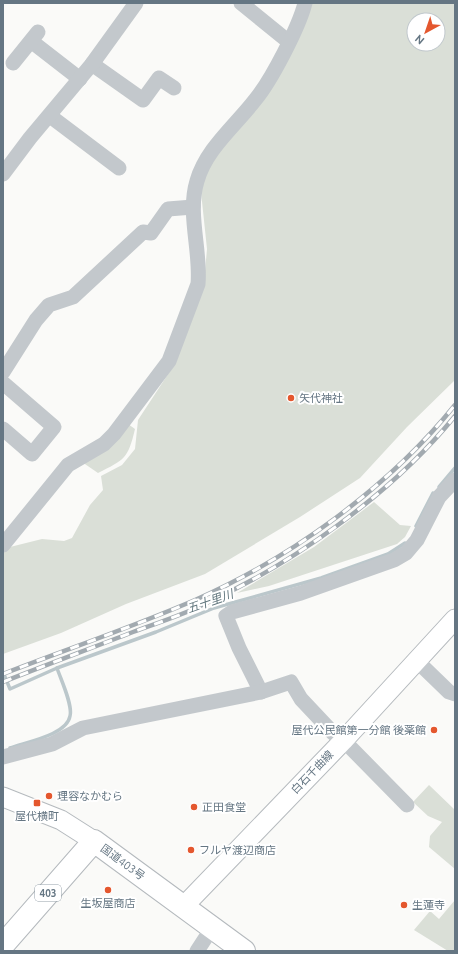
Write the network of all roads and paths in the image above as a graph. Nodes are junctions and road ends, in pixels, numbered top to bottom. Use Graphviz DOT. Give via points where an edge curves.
graph roads {
  1 [pos="136,3"];
  2 [pos="241,3"];
  3 [pos="305,3"];
  4 [pos="289,42"];
  5 [pos="13,63"];
  6 [pos="92,64"];
  7 [pos="80,79"];
  8 [pos="174,88"];
  9 [pos="50,116"];
  10 [pos="6,164"];
  11 [pos="119,168"];
  12 [pos="193,207"];
  13 [pos="3,372"];
  14 [pos="3,383"];
  15 [pos="3,429"];
  16 [pos="455,480"];
  17 [pos="3,545"];
  18 [pos="455,619"];
  19 [pos="417,661"];
  20 [pos="261,692"];
  21 [pos="455,694"];
  22 [pos="343,741"];
  23 [pos="3,757"];
  24 [pos="3,796"];
  25 [pos="407,805"];
  26 [pos="94,841"];
  27 [pos="184,907"];
  28 [pos="212,928"];
  29 [pos="3,944"];
  30 [pos="197,951"];
  31 [pos="244,951"];
  1 -- 6 [label="street"];
  2 -- 4 [label="street"];
  3 -- 4 [label="street"];
  4 -- 12 [label="street" via="262,92 204,162 197,181"];
  5 -- 7 [label="street" via="34,36"];
  6 -- 7 [label="street"];
  6 -- 8 [label="street" via="143,100 159,78"];
  7 -- 9 [label="street"];
  9 -- 10 [label="street"];
  9 -- 11 [label="street"];
  12 -- 13 [label="street" via="168,209 151,233 143,232 73,297 49,305 36,320"];
  12 -- 17 [label="street" via="198,284 170,362 114,434 104,444 68,465"];
  14 -- 15 [label="street" via="54,427 32,454"];
  16 -- 20 [label="street" via="440,497 417,540 406,553 394,560 301,593 232,612 226,616"];
  18 -- 19 [label="main road, 白石千曲線"];
  19 -- 21 [label="street" via="449,692"];
  19 -- 22 [label="main road, 白石千曲線"];
  20 -- 22 [label="street" via="291,682 301,699"];
  20 -- 23 [label="street" via="83,728 52,744"];
  22 -- 25 [label="street"];
  22 -- 27 [label="main road, 白石千曲線"];
  24 -- 26 [label="main road" via="61,820"];
  26 -- 27 [label="highway, 国道403号"];
  26 -- 29 [label="highway, 国道403号 / 403"];
  27 -- 28 [label="highway, 国道403号"];
  28 -- 30 [label="street"];
  28 -- 31 [label="highway, 国道403号"];
}
